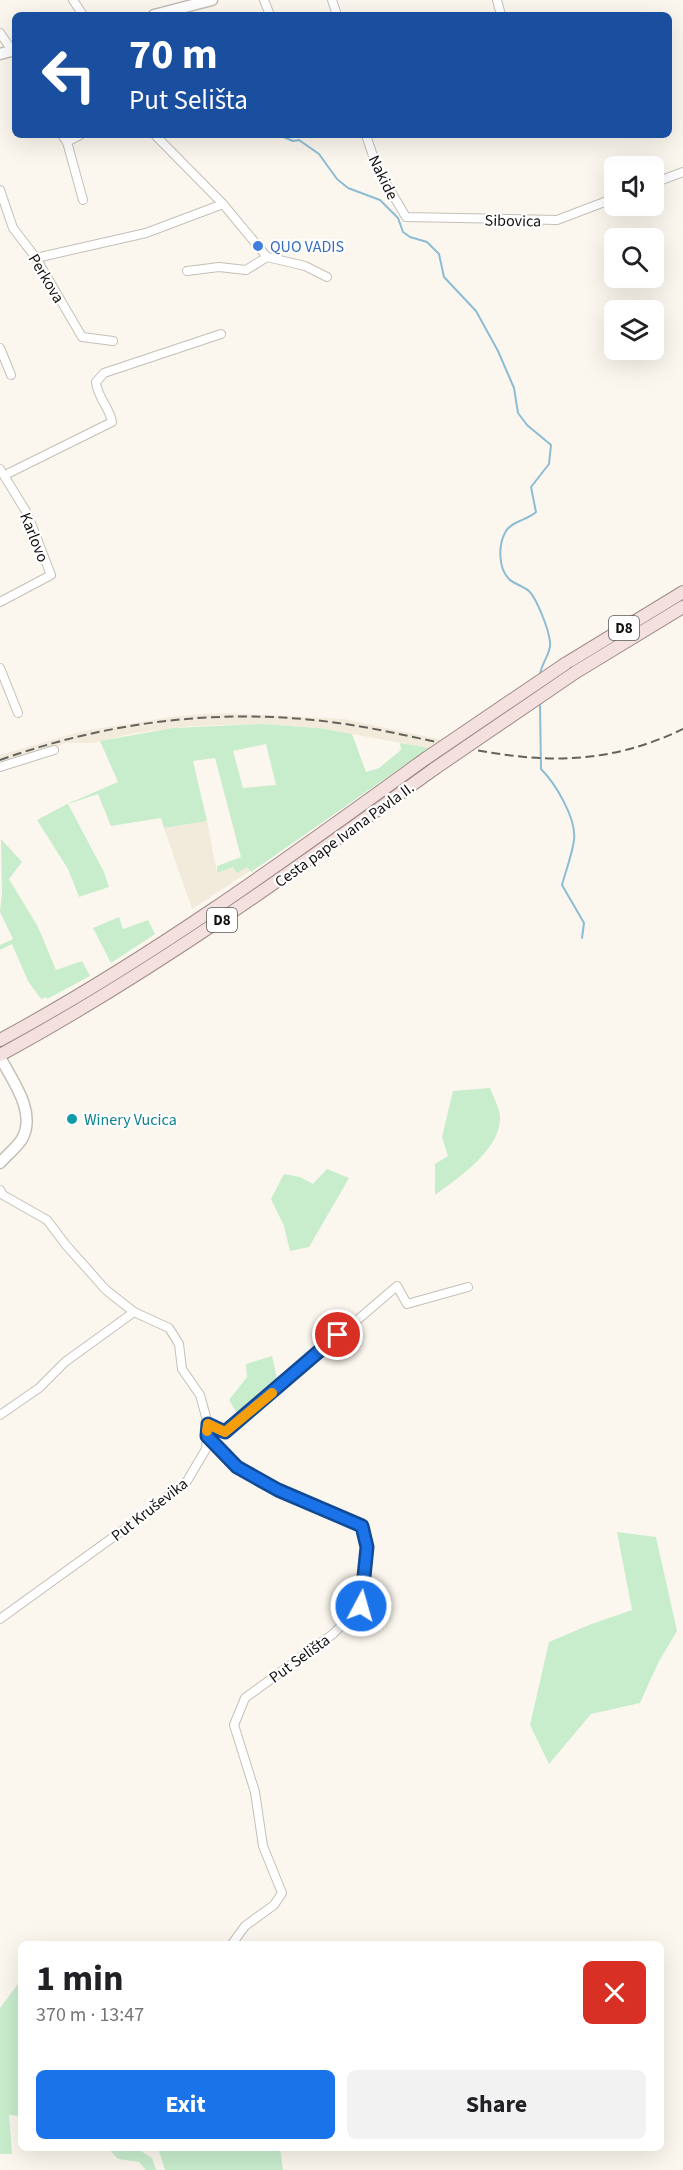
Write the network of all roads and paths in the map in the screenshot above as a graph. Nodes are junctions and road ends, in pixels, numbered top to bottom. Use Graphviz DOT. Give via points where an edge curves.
graph roads {
  1 [pos="212,0"];
  2 [pos="166,12"];
  3 [pos="0,33"];
  4 [pos="12,49"];
  5 [pos="65,138"];
  6 [pos="158,138"];
  7 [pos="367,138"];
  8 [pos="683,172"];
  9 [pos="664,179"];
  10 [pos="0,190"];
  11 [pos="83,201"];
  12 [pos="604,202"];
  13 [pos="223,204"];
  14 [pos="406,217"];
  15 [pos="267,257"];
  16 [pos="36,258"];
  17 [pos="187,271"];
  18 [pos="327,277"];
  19 [pos="221,334"];
  20 [pos="113,341"];
  21 [pos="0,348"];
  22 [pos="11,375"];
  23 [pos="2,472"];
  24 [pos="683,592"];
  25 [pos="0,602"];
  26 [pos="683,607"];
  27 [pos="0,668"];
  28 [pos="18,713"];
  29 [pos="54,750"];
  30 [pos="0,767"];
  31 [pos="0,1040"];
  32 [pos="0,1056"];
  33 [pos="0,1163"];
  34 [pos="0,1190"];
  35 [pos="468,1287"];
  36 [pos="134,1312"];
  37 [pos="0,1414"];
  38 [pos="208,1424"];
  39 [pos="207,1436"];
  40 [pos="0,1619"];
  41 [pos="234,1941"];
  1 -- 2 [label="street"];
  3 -- 4 [label="street"];
  5 -- 11 [label="street"];
  6 -- 13 [label="street"];
  7 -- 14 [label="street, Nakide" via="377,168"];
  8 -- 9 [label="street"];
  10 -- 16 [label="street, Perkova" via="13,228"];
  12 -- 14 [label="street, Sibovica" via="557,220"];
  13 -- 15 [label="street"];
  13 -- 16 [label="street" via="146,233"];
  15 -- 17 [label="street" via="246,270 219,267"];
  15 -- 18 [label="street" via="305,266"];
  16 -- 20 [label="street, Perkova" via="82,337"];
  19 -- 23 [label="street" via="104,373 96,382 97,390 112,423"];
  21 -- 22 [label="street"];
  23 -- 25 [label="street, Karlovo" via="27,513 51,575"];
  24 -- 31 [label="main road, Cesta pape Ivana Pavla II. / D8, bridge" via="564,664 206,916"];
  26 -- 32 [label="main road, Cesta pape Ivana Pavla II. / D8, bridge" via="576,672 175,951"];
  27 -- 28 [label="street"];
  29 -- 30 [label="street"];
  32 -- 33 [label="street" via="26,1109 27,1124 22,1139"];
  34 -- 36 [label="street, Put Kruševika" via="47,1220 106,1290"];
  35 -- 38 [label="street" via="407,1304 397,1286 225,1432"];
  36 -- 37 [label="street"];
  36 -- 38 [label="street, Put Kruševika" via="170,1328 179,1344 182,1369 200,1395"];
  38 -- 39 [label="street, Put Kruševika"];
  39 -- 40 [label="street, Put Kruševika" via="206,1449 187,1481"];
  39 -- 41 [label="street, Put Selišta" via="237,1467 278,1490 362,1526 367,1547 361,1606 333,1634 246,1698 234,1725 255,1792 263,1846 282,1893"];
}
